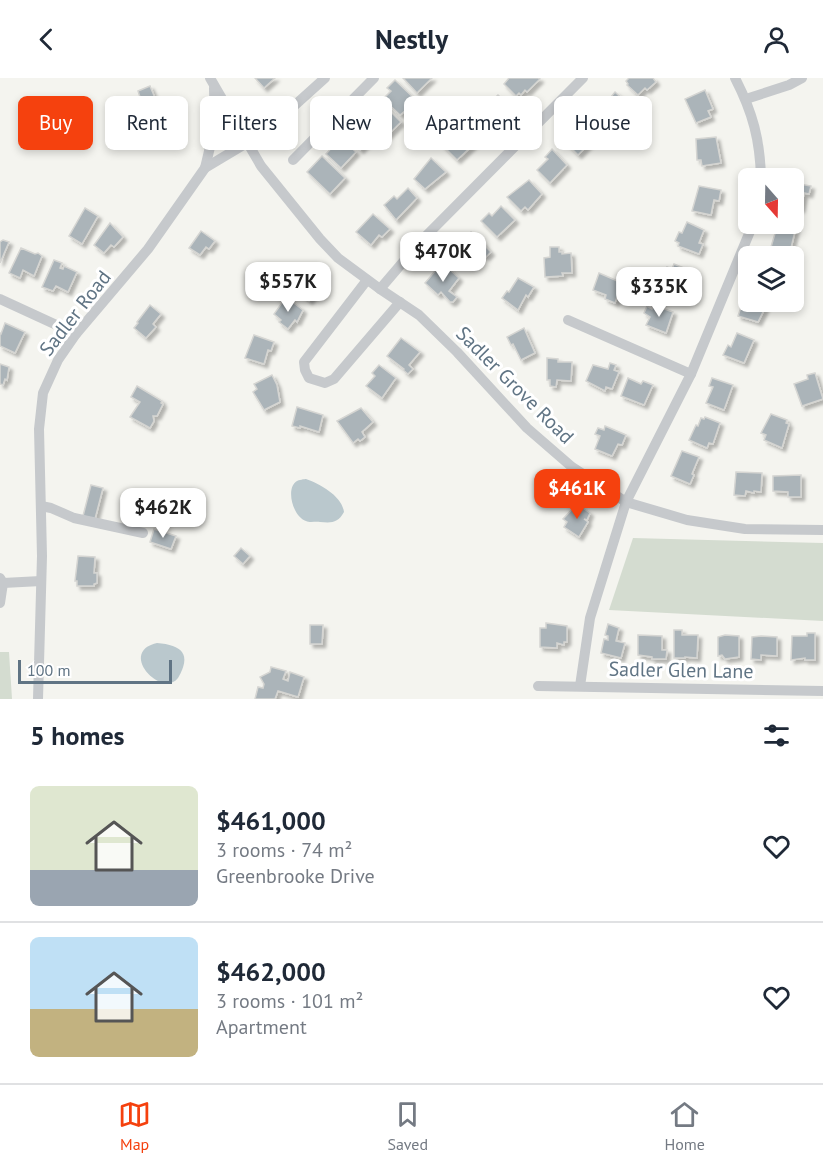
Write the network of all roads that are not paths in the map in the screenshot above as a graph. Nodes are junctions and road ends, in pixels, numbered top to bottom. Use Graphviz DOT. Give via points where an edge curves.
graph roads {
  1 [pos="325,78"];
  2 [pos="583,78"];
  3 [pos="735,78"];
  4 [pos="802,78"];
  5 [pos="371,79"];
  6 [pos="212,81"];
  7 [pos="220,96"];
  8 [pos="746,99"];
  9 [pos="298,104"];
  10 [pos="236,150"];
  11 [pos="251,150"];
  12 [pos="293,160"];
  13 [pos="205,168"];
  14 [pos="760,168"];
  15 [pos="749,234"];
  16 [pos="367,280"];
  17 [pos="380,289"];
  18 [pos="0,299"];
  19 [pos="400,302"];
  20 [pos="568,320"];
  21 [pos="76,334"];
  22 [pos="691,374"];
  23 [pos="626,502"];
  24 [pos="40,506"];
  25 [pos="823,530"];
  26 [pos="143,533"];
  27 [pos="1,580"];
  28 [pos="41,581"];
  29 [pos="0,603"];
  30 [pos="538,686"];
  31 [pos="580,686"];
  32 [pos="823,691"];
  33 [pos="725,694"];
  34 [pos="38,699"];
  1 -- 9 [label="street, Sadler Road"];
  2 -- 17 [label="street" via="421,241"];
  3 -- 8 [label="street"];
  4 -- 8 [label="street"];
  5 -- 12 [label="street"];
  6 -- 7 [label="street"];
  6 -- 13 [label="street" via="215,126"];
  8 -- 14 [label="street" via="759,143"];
  10 -- 13 [label="street, Sadler Road"];
  11 -- 16 [label="street, Sadler Grove Road" via="279,191 320,239"];
  13 -- 21 [label="street, Sadler Road" via="148,249"];
  15 -- 22 [label="street"];
  16 -- 17 [label="street, Sadler Grove Road"];
  16 -- 19 [label="street" via="304,362 309,378 326,383 334,379"];
  17 -- 19 [label="street, Sadler Grove Road"];
  18 -- 21 [label="street"];
  19 -- 23 [label="street, Sadler Grove Road" via="420,315 549,448"];
  20 -- 22 [label="street"];
  21 -- 24 [label="street, Sadler Road" via="58,360 43,393 39,429"];
  22 -- 23 [label="street"];
  23 -- 25 [label="street, Sadler Grove Road" via="687,520 745,529"];
  23 -- 31 [label="street" via="590,618"];
  24 -- 26 [label="street"];
  24 -- 28 [label="street, Sadler Road"];
  27 -- 28 [label="street"];
  27 -- 29 [label="street"];
  28 -- 34 [label="street, Sadler Road"];
  30 -- 31 [label="street, Sadler Glen Lane"];
  31 -- 33 [label="street, Sadler Glen Lane"];
  32 -- 33 [label="street, Sadler Glen Lane"];
}
